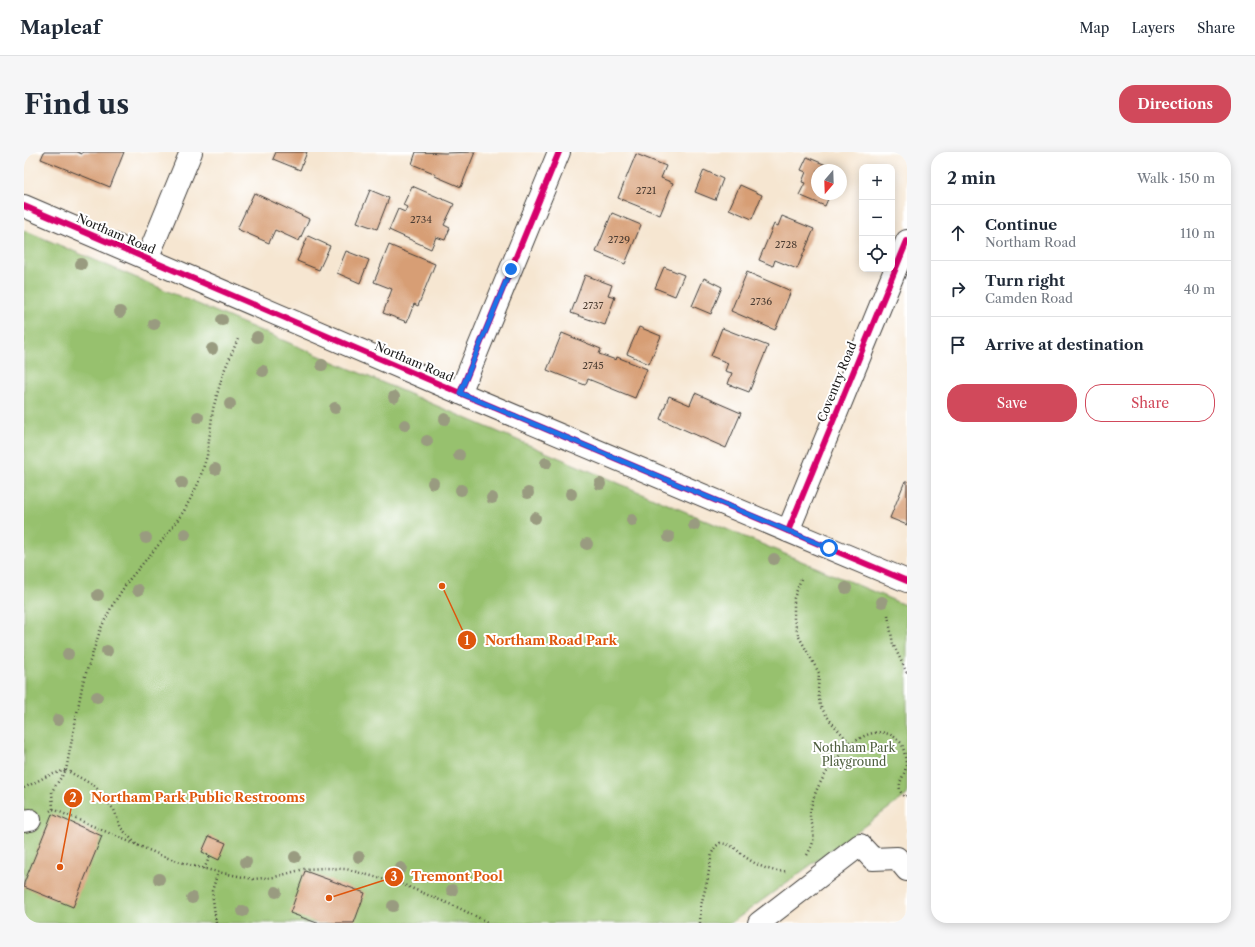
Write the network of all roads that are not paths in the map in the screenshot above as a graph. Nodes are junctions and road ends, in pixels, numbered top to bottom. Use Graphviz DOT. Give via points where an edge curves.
graph roads {
  1 [pos="191,152"];
  2 [pos="559,152"];
  3 [pos="24,206"];
  4 [pos="907,241"];
  5 [pos="147,259"];
  6 [pos="460,393"];
  7 [pos="788,531"];
  8 [pos="907,581"];
  9 [pos="907,870"];
  10 [pos="759,923"];
  1 -- 5 [label="street"];
  2 -- 6 [label="street"];
  3 -- 5 [label="street, Northam Road"];
  4 -- 7 [label="street, Coventry Road"];
  5 -- 6 [label="street, Northam Road"];
  6 -- 7 [label="street, Northam Road"];
  7 -- 8 [label="street, Northam Road"];
  9 -- 10 [label="street" via="897,858 873,859 860,845"];
}
